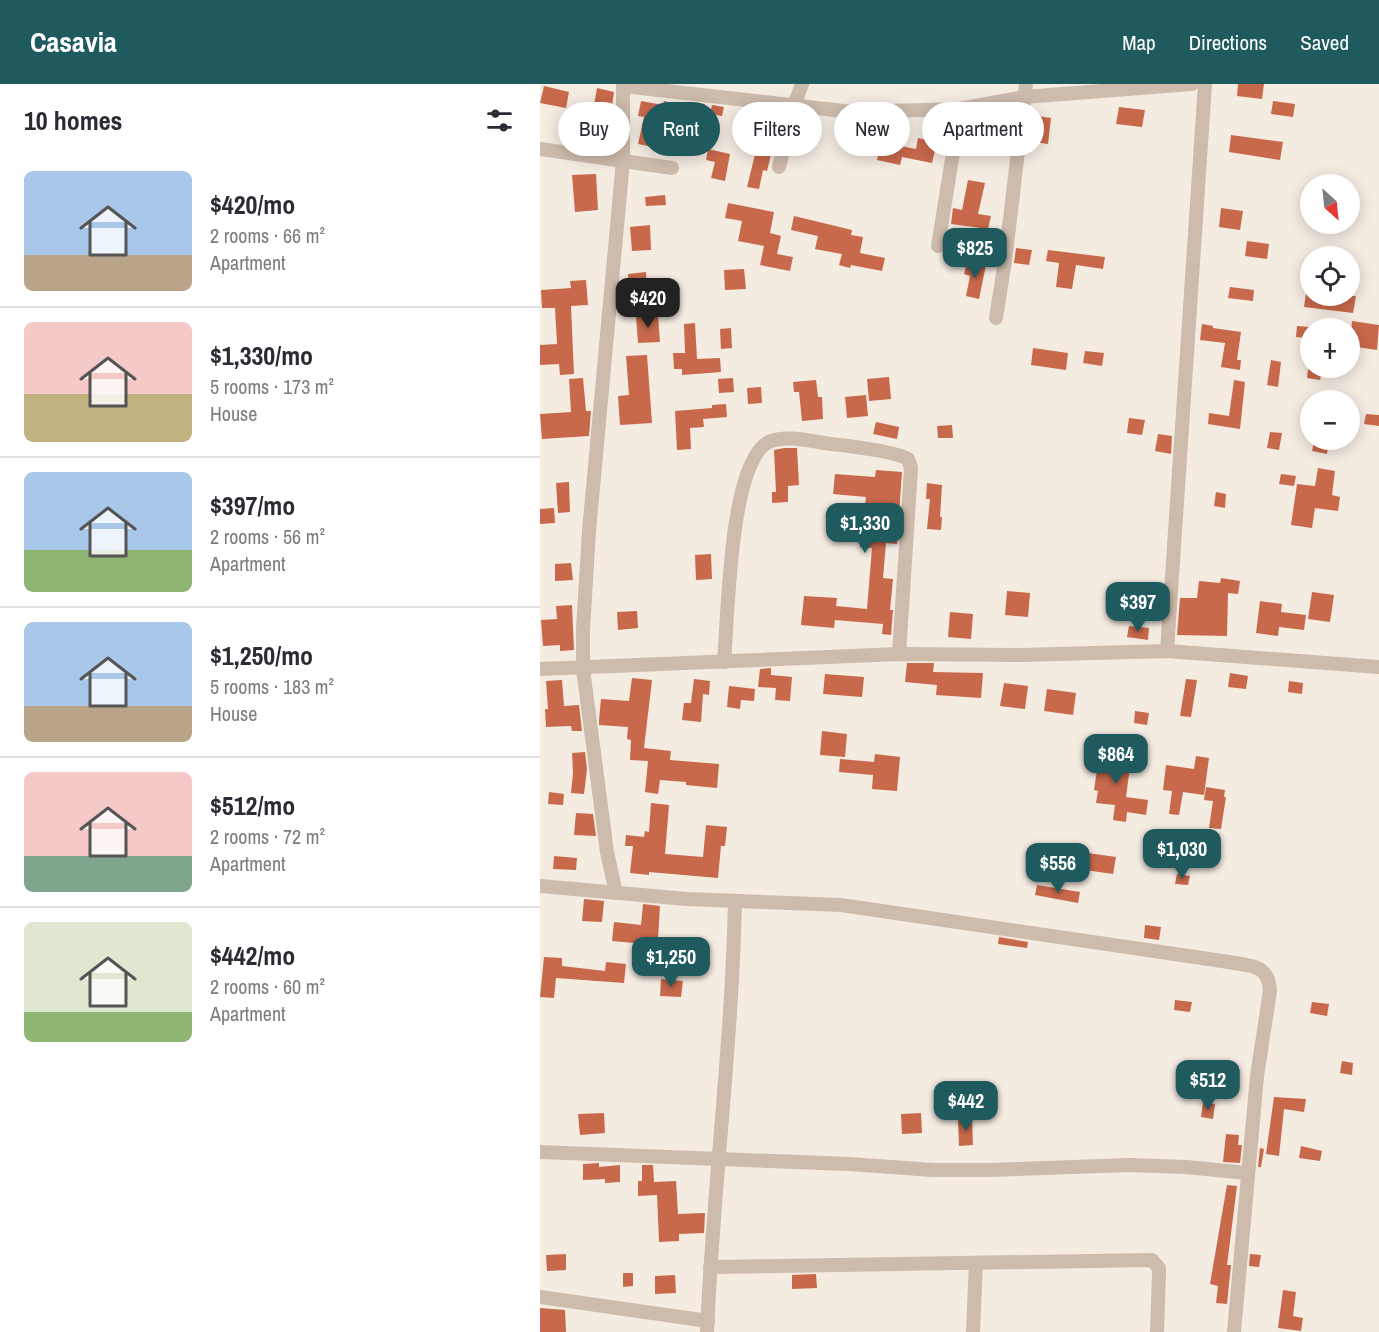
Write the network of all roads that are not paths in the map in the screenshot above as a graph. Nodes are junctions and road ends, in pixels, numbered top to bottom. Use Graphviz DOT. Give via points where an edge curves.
graph roads {
  1 [pos="802,84"];
  2 [pos="1192,84"];
  3 [pos="1205,84"];
  4 [pos="623,85"];
  5 [pos="1025,90"];
  6 [pos="761,102"];
  7 [pos="795,102"];
  8 [pos="984,102"];
  9 [pos="822,109"];
  10 [pos="922,110"];
  11 [pos="540,148"];
  12 [pos="782,156"];
  13 [pos="952,156"];
  14 [pos="623,161"];
  15 [pos="779,167"];
  16 [pos="672,168"];
  17 [pos="938,246"];
  18 [pos="996,318"];
  19 [pos="1167,651"];
  20 [pos="899,654"];
  21 [pos="724,662"];
  22 [pos="1379,667"];
  23 [pos="540,669"];
  24 [pos="583,669"];
  25 [pos="540,886"];
  26 [pos="616,893"];
  27 [pos="735,901"];
  28 [pos="540,1152"];
  29 [pos="718,1159"];
  30 [pos="1248,1173"];
  31 [pos="976,1263"];
  32 [pos="710,1267"];
  33 [pos="540,1297"];
  34 [pos="707,1326"];
  35 [pos="973,1332"];
  36 [pos="1157,1332"];
  37 [pos="1234,1332"];
  1 -- 7 [label="street"];
  2 -- 5 [label="street"];
  3 -- 19 [label="street"];
  4 -- 6 [label="street"];
  4 -- 14 [label="street"];
  5 -- 8 [label="street"];
  5 -- 18 [label="street"];
  9 -- 10 [label="street"];
  11 -- 14 [label="street"];
  12 -- 15 [label="street"];
  13 -- 17 [label="street"];
  14 -- 16 [label="street"];
  14 -- 24 [label="street" via="588,543"];
  19 -- 20 [label="street"];
  19 -- 22 [label="street"];
  20 -- 21 [label="street"];
  20 -- 21 [label="street" via="911,468 908,459 856,447 780,439 758,451 738,505"];
  21 -- 24 [label="street"];
  23 -- 24 [label="street"];
  24 -- 26 [label="street"];
  25 -- 26 [label="street"];
  26 -- 27 [label="street"];
  27 -- 29 [label="street" via="733,986"];
  27 -- 30 [label="street" via="841,905 1258,968 1268,975 1270,991"];
  28 -- 29 [label="street"];
  29 -- 30 [label="street" via="933,1170 1130,1165"];
  29 -- 32 [label="street"];
  30 -- 37 [label="street"];
  31 -- 32 [label="street"];
  31 -- 35 [label="street"];
  31 -- 36 [label="street" via="1152,1260 1159,1268"];
  32 -- 34 [label="street"];
  33 -- 34 [label="street"];
}
